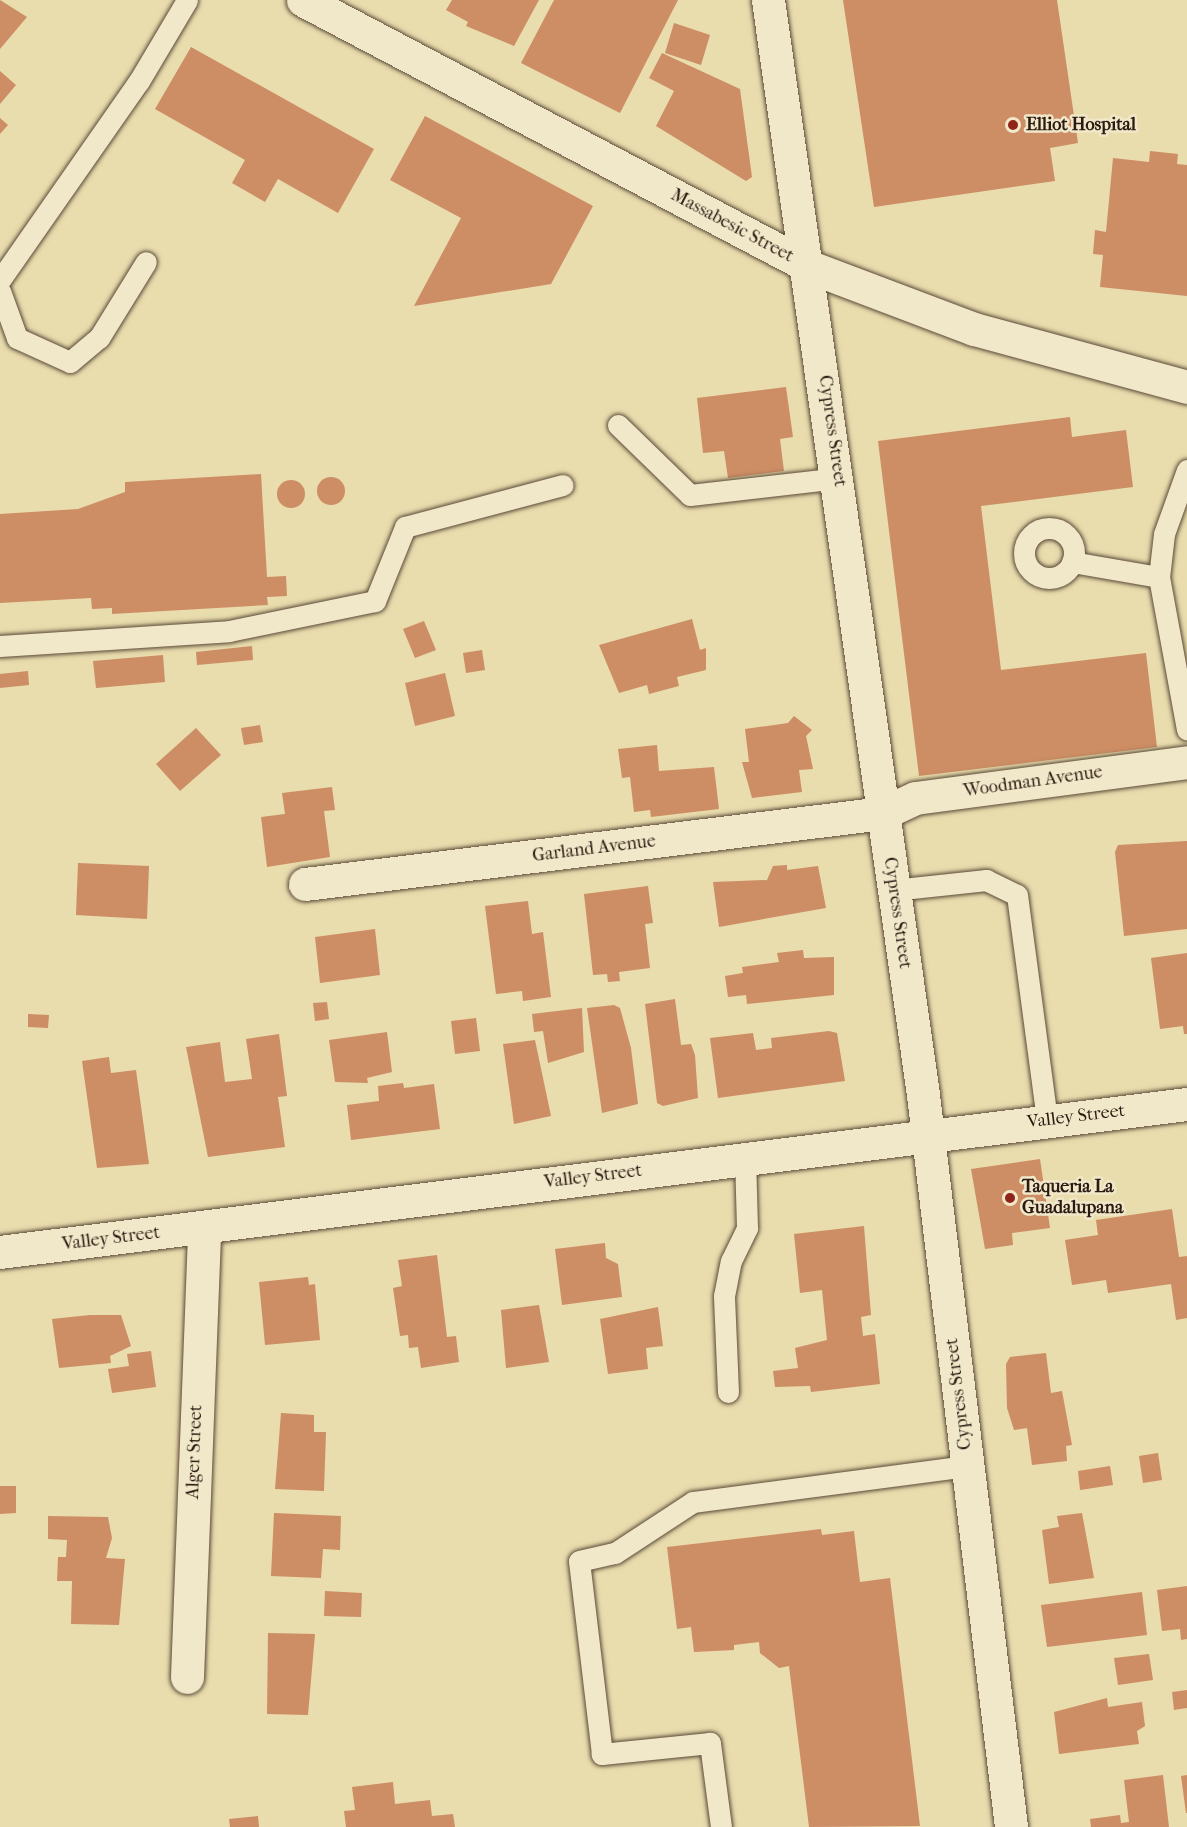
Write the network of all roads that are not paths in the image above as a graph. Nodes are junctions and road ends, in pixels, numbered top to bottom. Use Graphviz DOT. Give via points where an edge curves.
graph roads {
  1 [pos="187,0"];
  2 [pos="303,0"];
  3 [pos="768,0"];
  4 [pos="146,262"];
  5 [pos="810,267"];
  6 [pos="0,280"];
  7 [pos="0,291"];
  8 [pos="1187,387"];
  9 [pos="618,425"];
  10 [pos="1187,470"];
  11 [pos="840,478"];
  12 [pos="563,485"];
  13 [pos="1072,562"];
  14 [pos="1159,577"];
  15 [pos="0,646"];
  16 [pos="1187,729"];
  17 [pos="1187,762"];
  18 [pos="883,813"];
  19 [pos="305,884"];
  20 [pos="893,890"];
  21 [pos="1187,1104"];
  22 [pos="1047,1120"];
  23 [pos="928,1134"];
  24 [pos="745,1158"];
  25 [pos="204,1228"];
  26 [pos="0,1252"];
  27 [pos="728,1392"];
  28 [pos="968,1466"];
  29 [pos="187,1677"];
  30 [pos="721,1827"];
  31 [pos="1011,1827"];
  1 -- 6 [label="lane" via="139,81"];
  2 -- 5 [label="street, Massabesic Street"];
  3 -- 5 [label="street, Cypress Street"];
  4 -- 7 [label="lane" via="99,338 70,362 17,338"];
  5 -- 8 [label="street, Massabesic Street" via="974,329"];
  5 -- 11 [label="street, Cypress Street"];
  9 -- 11 [label="lane" via="690,495"];
  10 -- 14 [label="lane" via="1164,534"];
  11 -- 18 [label="street, Cypress Street"];
  12 -- 15 [label="lane" via="405,527 375,601 229,631"];
  13 -- 14 [label="lane"];
  14 -- 16 [label="lane" via="1160,607"];
  17 -- 18 [label="street, Woodman Avenue" via="915,798"];
  18 -- 19 [label="street, Garland Avenue"];
  18 -- 20 [label="street, Cypress Street"];
  20 -- 22 [label="lane" via="986,880 1017,895"];
  20 -- 23 [label="street, Cypress Street"];
  21 -- 22 [label="street, Valley Street"];
  22 -- 23 [label="street, Valley Street"];
  23 -- 24 [label="street, Valley Street"];
  23 -- 28 [label="street, Cypress Street"];
  24 -- 25 [label="street, Valley Street"];
  24 -- 27 [label="lane" via="747,1228 731,1261 724,1296"];
  25 -- 26 [label="street, Valley Street"];
  25 -- 29 [label="street, Alger Street"];
  28 -- 30 [label="lane" via="693,1502 615,1552 579,1562 602,1754 710,1743"];
  28 -- 31 [label="street, Cypress Street"];
}
